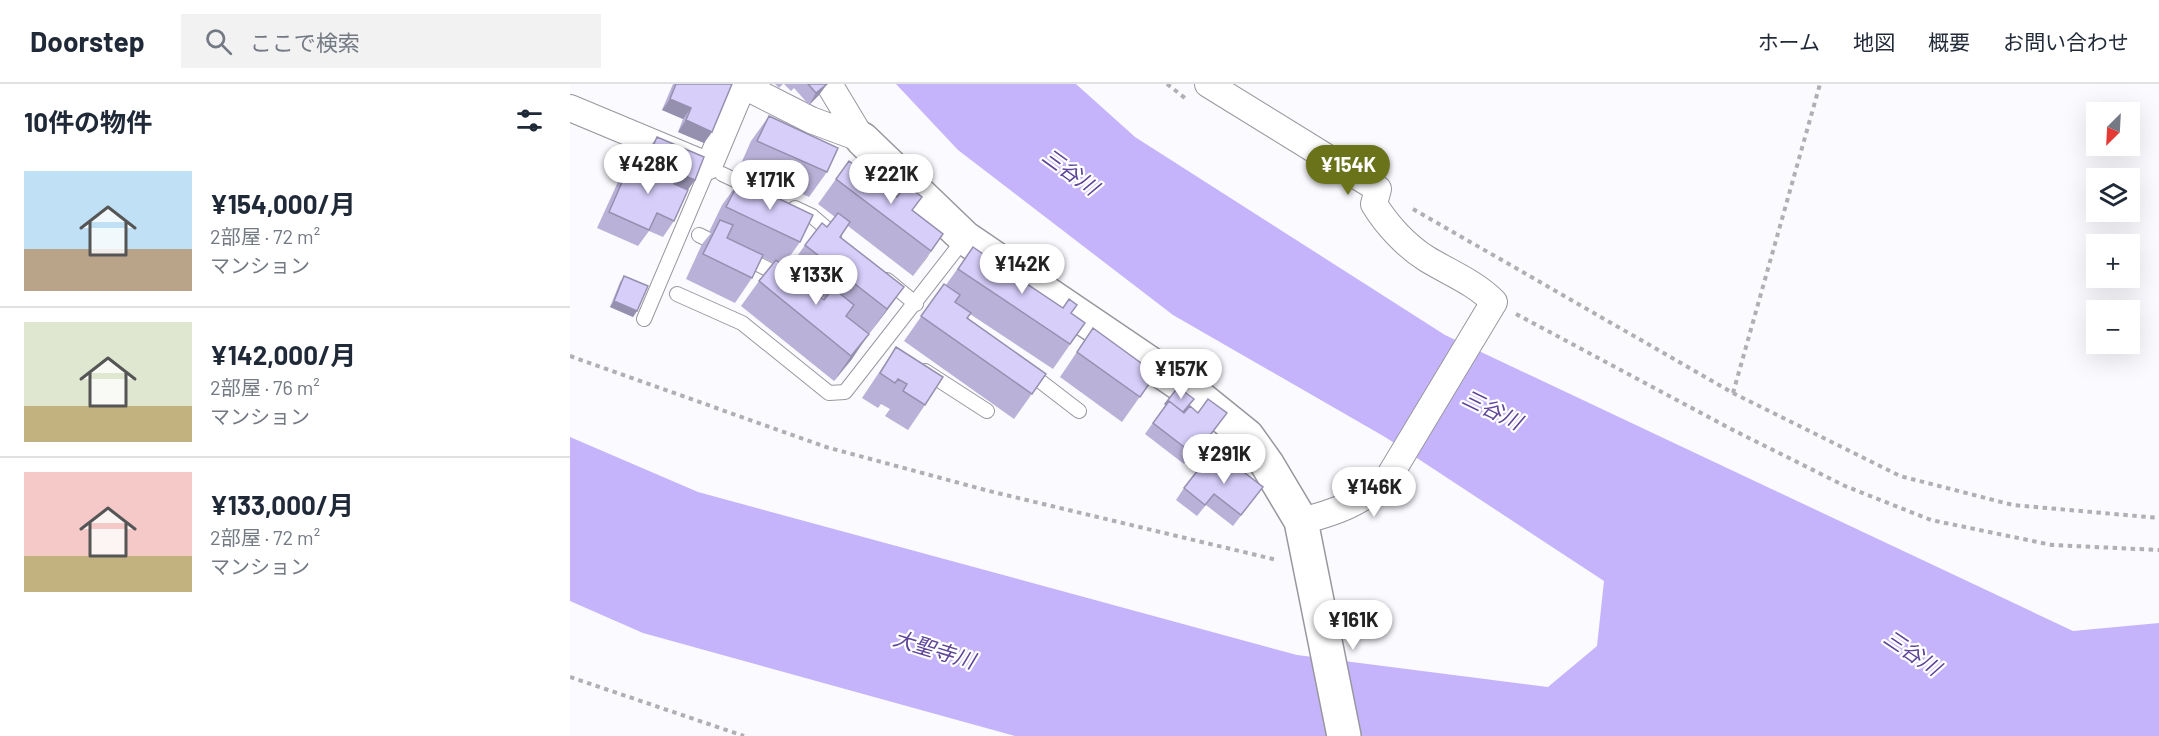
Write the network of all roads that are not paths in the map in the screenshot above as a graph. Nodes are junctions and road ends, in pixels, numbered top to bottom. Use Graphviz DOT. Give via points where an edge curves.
graph roads {
  1 [pos="829,84"];
  2 [pos="1208,84"];
  3 [pos="741,85"];
  4 [pos="570,108"];
  5 [pos="862,139"];
  6 [pos="715,170"];
  7 [pos="699,235"];
  8 [pos="965,238"];
  9 [pos="846,245"];
  10 [pos="872,267"];
  11 [pos="795,287"];
  12 [pos="677,294"];
  13 [pos="924,298"];
  14 [pos="644,319"];
  15 [pos="912,362"];
  16 [pos="1015,362"];
  17 [pos="987,411"];
  18 [pos="1079,411"];
  19 [pos="1301,521"];
  20 [pos="1344,736"];
  1 -- 5 [label="street"];
  2 -- 19 [label="street" via="1378,189 1374,204 1383,220 1424,257 1478,286 1494,302 1387,480 1368,497 1348,507"];
  3 -- 5 [label="street" via="811,120"];
  3 -- 6 [label="street"];
  4 -- 6 [label="street"];
  5 -- 8 [label="street"];
  6 -- 9 [label="lane" via="812,216"];
  6 -- 14 [label="lane"];
  7 -- 11 [label="lane" via="777,272"];
  8 -- 13 [label="lane"];
  8 -- 19 [label="street" via="1221,413 1247,436 1268,464"];
  10 -- 13 [label="lane"];
  12 -- 13 [label="lane" via="742,323 829,393 845,392"];
  15 -- 17 [label="lane"];
  16 -- 18 [label="lane"];
  19 -- 20 [label="street"];
}
